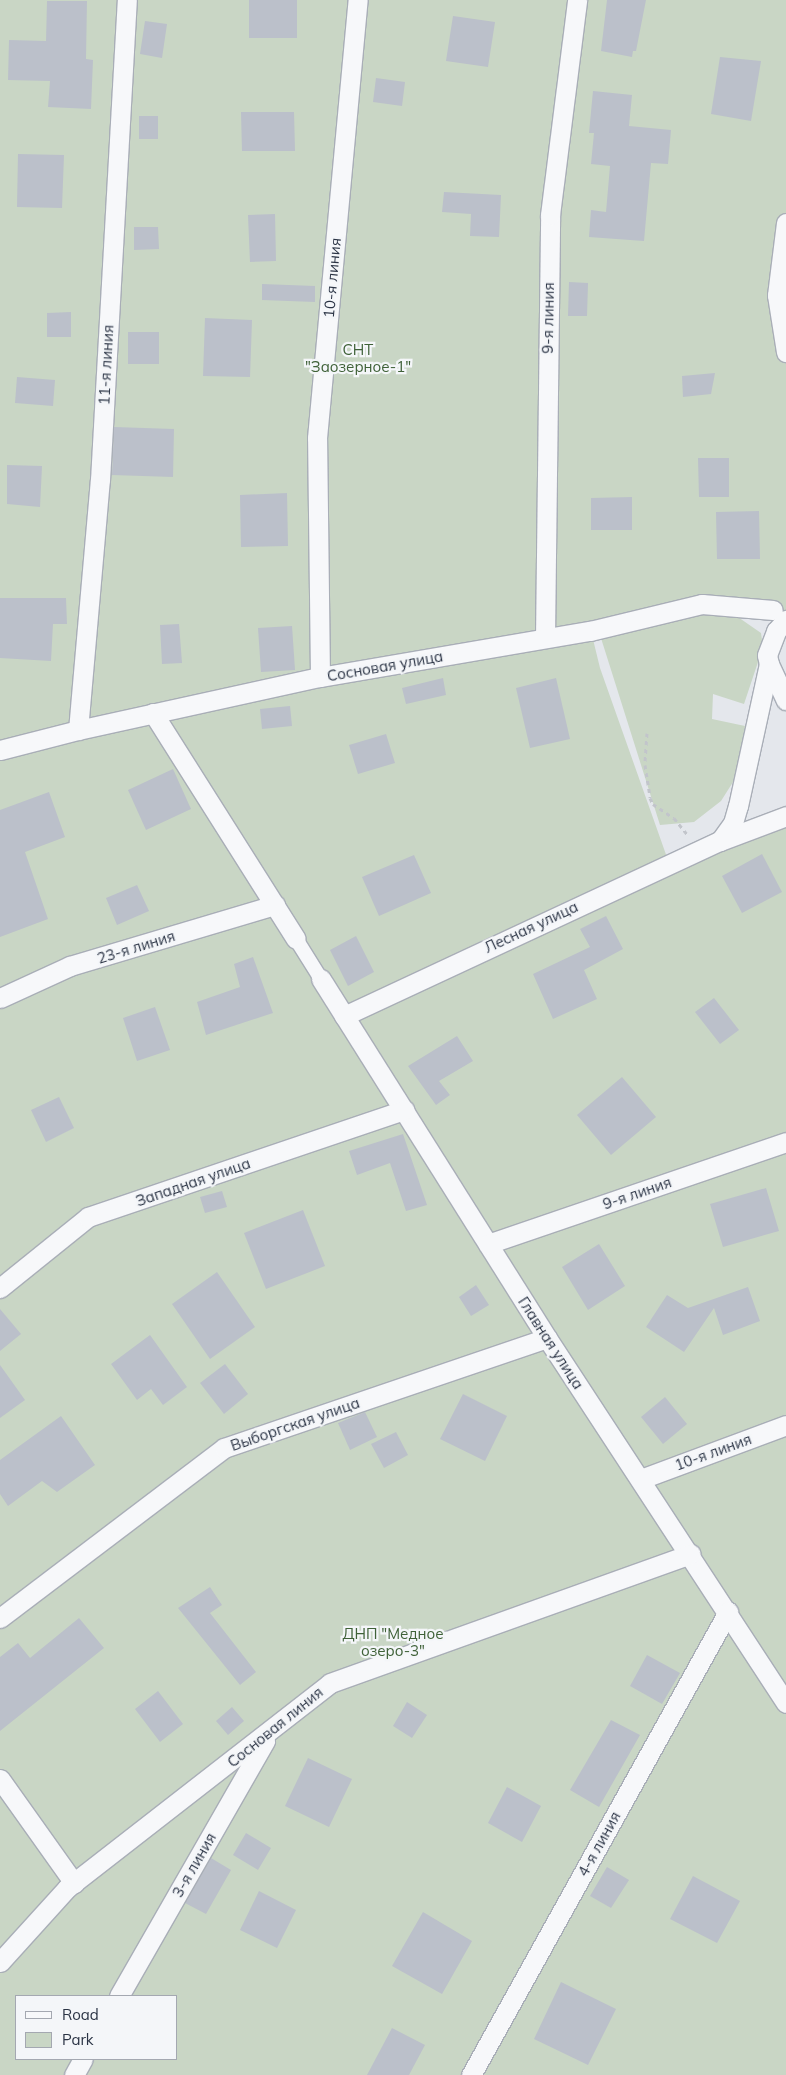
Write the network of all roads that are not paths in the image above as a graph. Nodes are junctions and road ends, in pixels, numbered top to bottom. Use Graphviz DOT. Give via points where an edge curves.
graph roads {
  1 [pos="127,0"];
  2 [pos="358,0"];
  3 [pos="577,0"];
  4 [pos="786,223"];
  5 [pos="786,352"];
  6 [pos="779,615"];
  7 [pos="545,638"];
  8 [pos="769,664"];
  9 [pos="320,677"];
  10 [pos="786,700"];
  11 [pos="153,713"];
  12 [pos="78,730"];
  13 [pos="0,750"];
  14 [pos="786,816"];
  15 [pos="720,840"];
  16 [pos="275,905"];
  17 [pos="296,938"];
  18 [pos="321,979"];
  19 [pos="0,998"];
  20 [pos="344,1016"];
  21 [pos="404,1110"];
  22 [pos="786,1142"];
  23 [pos="488,1244"];
  24 [pos="0,1288"];
  25 [pos="547,1338"];
  26 [pos="786,1425"];
  27 [pos="641,1479"];
  28 [pos="691,1554"];
  29 [pos="728,1612"];
  30 [pos="0,1618"];
  31 [pos="786,1703"];
  32 [pos="270,1733"];
  33 [pos="0,1779"];
  34 [pos="74,1883"];
  35 [pos="0,1962"];
  36 [pos="120,1995"];
  37 [pos="82,2060"];
  38 [pos="74,2075"];
  39 [pos="470,2075"];
  1 -- 12 [label="street, 11-я линия" via="100,480"];
  2 -- 9 [label="street, 10-я линия" via="317,438"];
  3 -- 7 [label="street, 9-я линия" via="550,215"];
  4 -- 5 [label="street" via="777,295"];
  6 -- 7 [label="street, Сосновая улица" via="702,604"];
  6 -- 8 [label="street" via="767,655"];
  7 -- 9 [label="street, Сосновая улица"];
  8 -- 10 [label="street"];
  8 -- 15 [label="street" via="738,806 733,823"];
  9 -- 11 [label="street, Сосновая улица"];
  11 -- 12 [label="street, Сосновая улица"];
  11 -- 16 [label="street"];
  12 -- 13 [label="street, Сосновая улица"];
  14 -- 15 [label="street, Лесная улица"];
  15 -- 20 [label="street, Лесная улица"];
  16 -- 17 [label="street"];
  16 -- 19 [label="street, 23-я линия" via="70,966"];
  17 -- 18 [label="street"];
  18 -- 20 [label="street, Главная улица"];
  20 -- 21 [label="street, Главная улица"];
  21 -- 23 [label="street, Главная улица"];
  21 -- 24 [label="street, Западная улица" via="88,1218"];
  22 -- 23 [label="street, 9-я линия"];
  23 -- 25 [label="street, Главная улица"];
  25 -- 27 [label="street, Главная улица"];
  25 -- 30 [label="street, Выборгская улица" via="224,1448"];
  26 -- 27 [label="street, 10-я линия"];
  27 -- 28 [label="street, Главная улица"];
  28 -- 29 [label="street, Главная улица"];
  28 -- 32 [label="street, Сосновая линия" via="330,1683"];
  29 -- 31 [label="street, Главная улица"];
  29 -- 39 [label="street, 4-я линия"];
  32 -- 34 [label="street, Сосновая линия"];
  32 -- 36 [label="street, 3-я линия"];
  33 -- 34 [label="street"];
  34 -- 35 [label="street, Сосновая линия"];
  37 -- 38 [label="street"];
}
